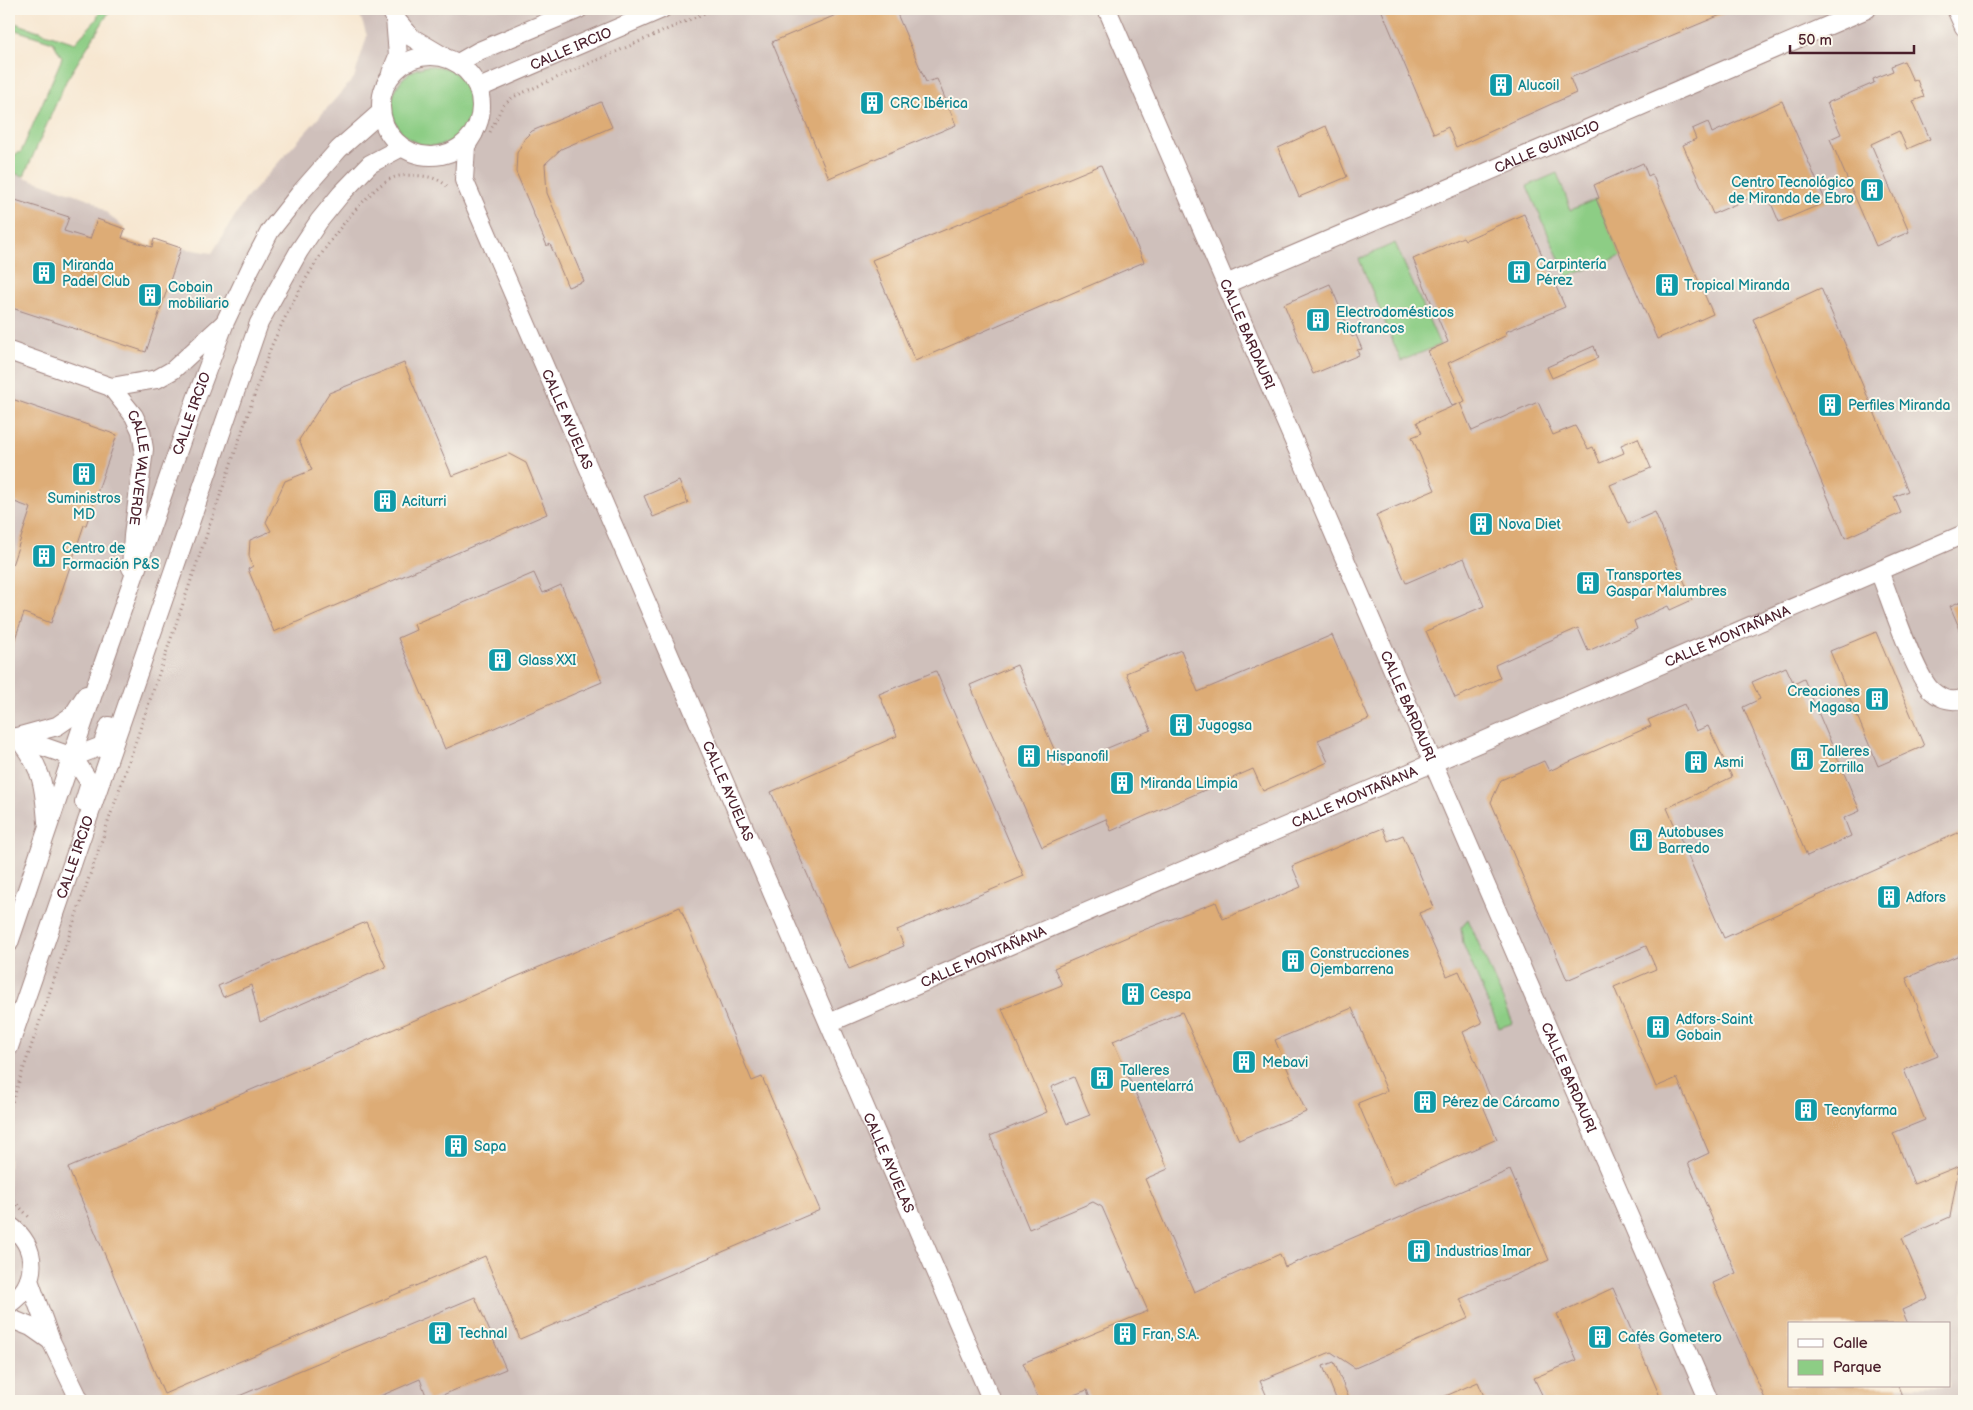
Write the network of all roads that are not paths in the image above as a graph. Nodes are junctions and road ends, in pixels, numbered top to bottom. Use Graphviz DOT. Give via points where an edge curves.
graph roads {
  1 [pos="579,9"];
  2 [pos="662,9"];
  3 [pos="1107,9"];
  4 [pos="1867,9"];
  5 [pos="1956,9"];
  6 [pos="392,14"];
  7 [pos="1964,27"];
  8 [pos="452,60"];
  9 [pos="388,78"];
  10 [pos="479,88"];
  11 [pos="381,112"];
  12 [pos="480,136"];
  13 [pos="402,147"];
  14 [pos="422,156"];
  15 [pos="458,185"];
  16 [pos="1226,284"];
  17 [pos="225,322"];
  18 [pos="9,351"];
  19 [pos="111,387"];
  20 [pos="1964,534"];
  21 [pos="1879,570"];
  22 [pos="130,587"];
  23 [pos="140,665"];
  24 [pos="99,676"];
  25 [pos="1964,698"];
  26 [pos="11,737"];
  27 [pos="73,757"];
  28 [pos="1432,763"];
  29 [pos="48,828"];
  30 [pos="72,864"];
  31 [pos="9,943"];
  32 [pos="829,1024"];
  33 [pos="9,1048"];
  34 [pos="9,1225"];
  35 [pos="29,1280"];
  36 [pos="9,1304"];
  37 [pos="9,1318"];
  38 [pos="51,1342"];
  39 [pos="80,1401"];
  40 [pos="992,1401"];
  41 [pos="1709,1401"];
  1 -- 8 [label="street"];
  2 -- 10 [label="street, CALLE IRCIO"];
  3 -- 16 [label="street, CALLE BARDAURI"];
  4 -- 16 [label="street, CALLE GUINICIO"];
  5 -- 7 [label="street"];
  6 -- 8 [label="street" via="412,37"];
  6 -- 9 [label="street" via="398,56"];
  8 -- 9 [label="street" via="429,55 414,58 399,66"];
  8 -- 10 [label="street" via="470,74"];
  9 -- 11 [label="street" via="382,94"];
  10 -- 12 [label="street" via="482,103"];
  11 -- 13 [label="street" via="384,125"];
  11 -- 17 [label="street, CALLE IRCIO" via="338,149 270,231"];
  12 -- 14 [label="street" via="446,154"];
  12 -- 15 [label="street, CALLE AYUELAS" via="466,146"];
  13 -- 14 [label="street"];
  13 -- 23 [label="street, CALLE IRCIO" via="370,164 336,200 299,251 259,323"];
  14 -- 15 [label="street, CALLE AYUELAS" via="445,165"];
  15 -- 32 [label="street, CALLE AYUELAS"];
  16 -- 28 [label="street, CALLE BARDAURI"];
  17 -- 19 [label="street" via="173,370 158,379"];
  17 -- 22 [label="street, CALLE IRCIO"];
  18 -- 19 [label="street"];
  19 -- 22 [label="street, CALLE VALVERDE" via="134,416 141,430 144,449"];
  20 -- 21 [label="street, CALLE MONTAÑANA"];
  21 -- 25 [label="street" via="1920,673 1931,690 1945,699"];
  21 -- 28 [label="street, CALLE MONTAÑANA"];
  22 -- 24 [label="street, CALLE IRCIO"];
  23 -- 27 [label="street, CALLE IRCIO" via="126,674 102,746"];
  23 -- 30 [label="street, CALLE IRCIO"];
  24 -- 26 [label="street" via="73,715 57,726"];
  24 -- 27 [label="street, CALLE IRCIO"];
  26 -- 27 [label="street"];
  26 -- 29 [label="street" via="32,755 42,776"];
  27 -- 29 [label="street, CALLE IRCIO"];
  27 -- 30 [label="street" via="90,783 68,846"];
  28 -- 32 [label="street, CALLE MONTAÑANA"];
  28 -- 41 [label="street, CALLE BARDAURI"];
  29 -- 31 [label="street, CALLE IRCIO"];
  30 -- 33 [label="street, CALLE IRCIO"];
  32 -- 40 [label="street, CALLE AYUELAS"];
  34 -- 35 [label="street" via="28,1246 32,1263"];
  35 -- 36 [label="street" via="19,1297"];
  35 -- 38 [label="street"];
  37 -- 38 [label="street" via="31,1327"];
  38 -- 39 [label="street"];
}
